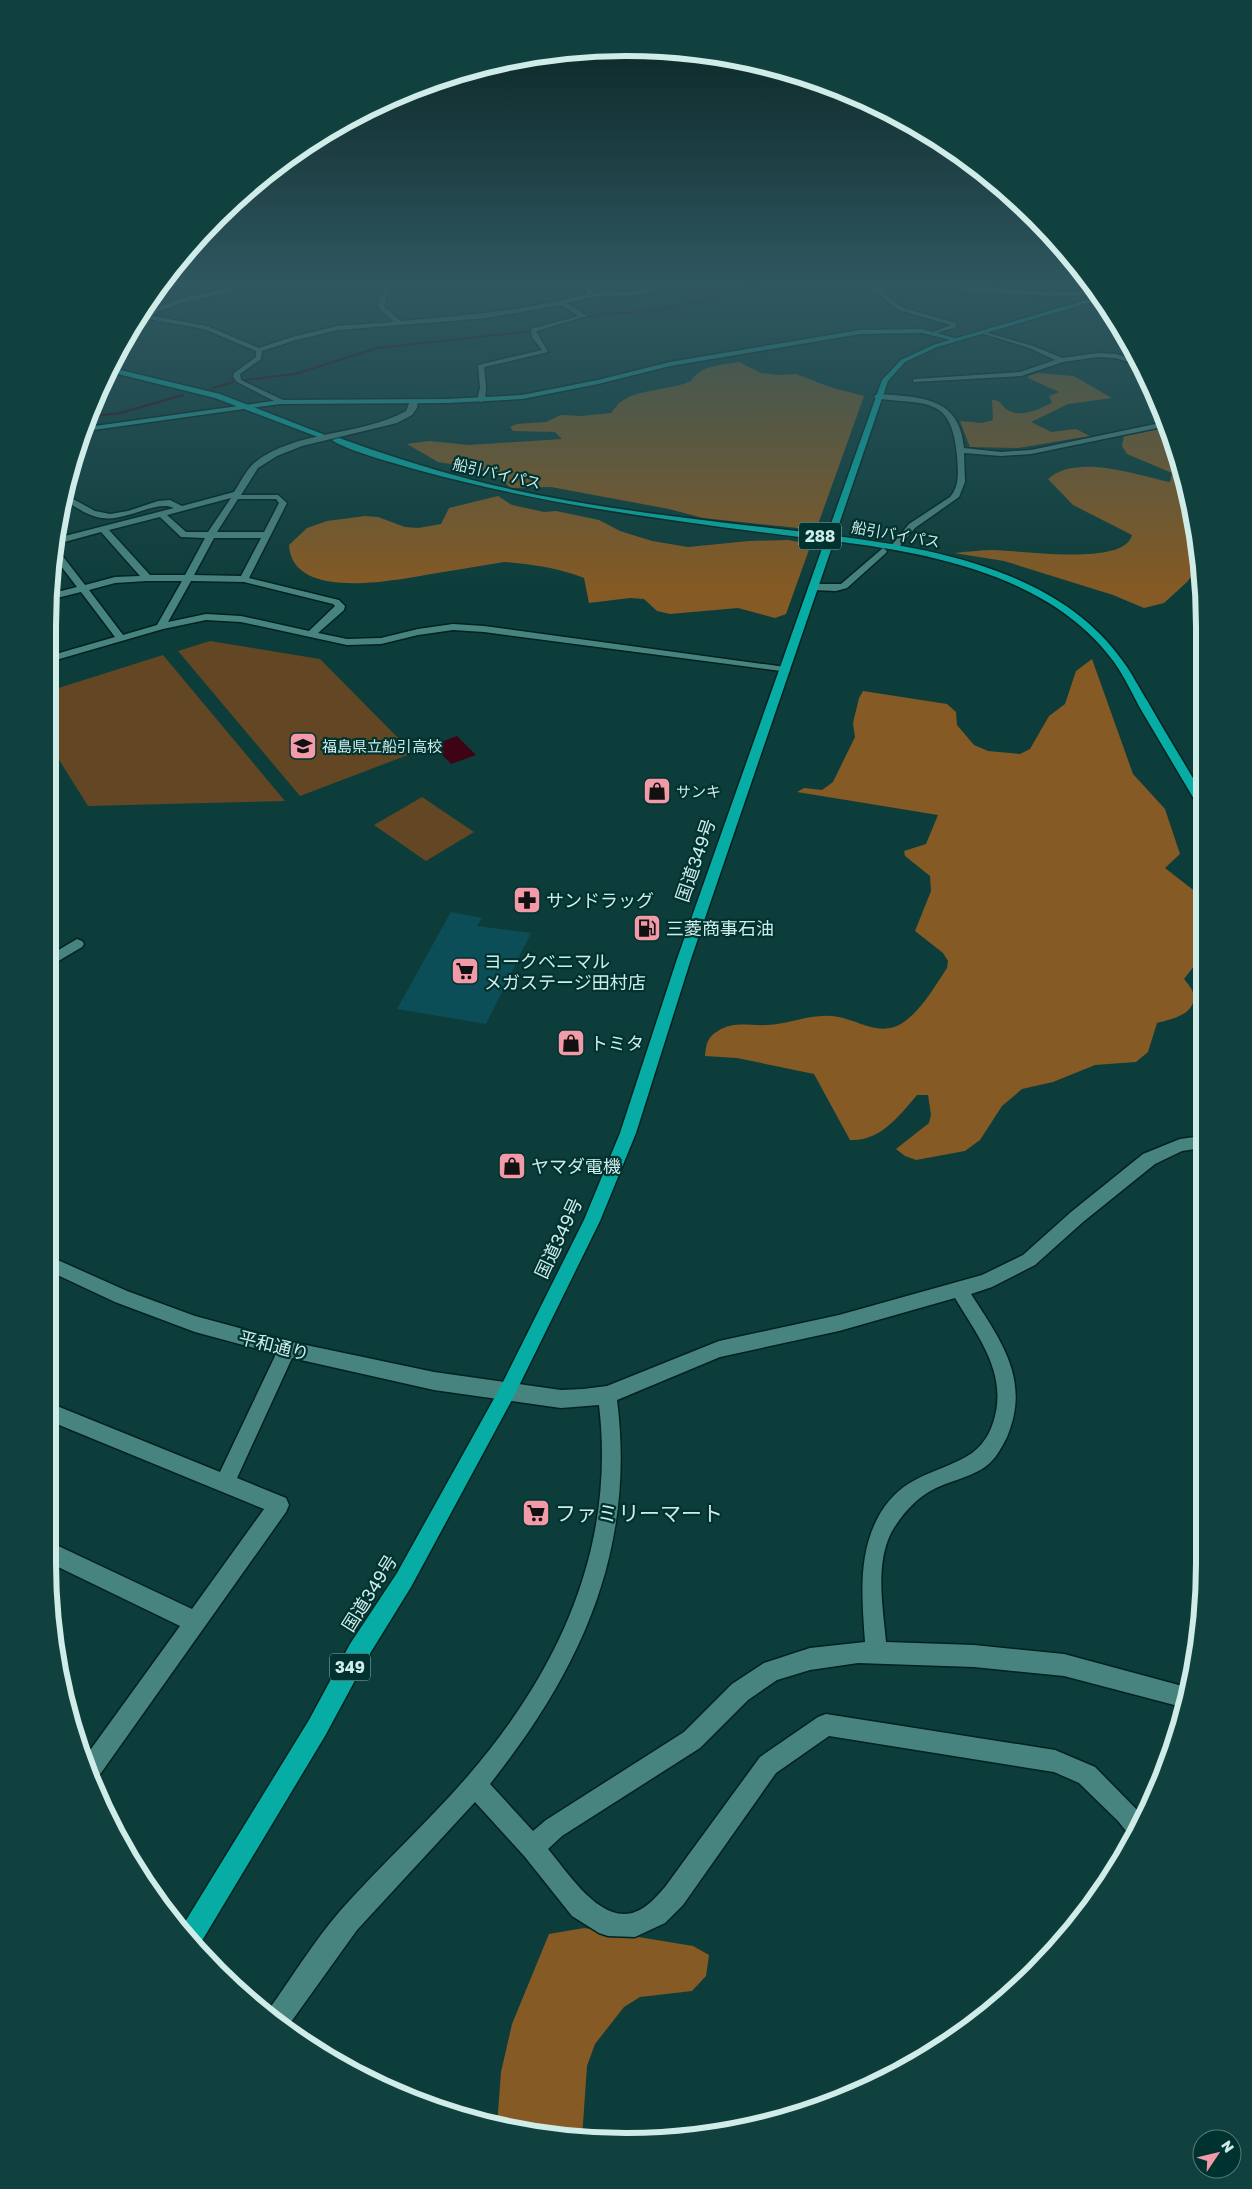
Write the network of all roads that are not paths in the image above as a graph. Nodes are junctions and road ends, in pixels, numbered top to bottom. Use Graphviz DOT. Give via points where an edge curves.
graph roads {
  1 [pos="185,387"];
  2 [pos="251,387"];
  3 [pos="483,387"];
  4 [pos="572,387"];
  5 [pos="882,387"];
  6 [pos="927,392"];
  7 [pos="878,396"];
  8 [pos="481,400"];
  9 [pos="414,401"];
  10 [pos="280,402"];
  11 [pos="935,403"];
  12 [pos="245,406"];
  13 [pos="1159,425"];
  14 [pos="92,428"];
  15 [pos="321,435"];
  16 [pos="336,440"];
  17 [pos="962,450"];
  18 [pos="236,495"];
  19 [pos="71,500"];
  20 [pos="181,509"];
  21 [pos="162,514"];
  22 [pos="103,529"];
  23 [pos="211,535"];
  24 [pos="265,535"];
  25 [pos="831,538"];
  26 [pos="63,539"];
  27 [pos="895,546"];
  28 [pos="883,551"];
  29 [pos="60,559"];
  30 [pos="147,578"];
  31 [pos="188,578"];
  32 [pos="244,579"];
  33 [pos="83,587"];
  34 [pos="813,587"];
  35 [pos="57,595"];
  36 [pos="161,626"];
  37 [pos="310,635"];
  38 [pos="120,638"];
  39 [pos="56,655"];
  40 [pos="785,670"];
  41 [pos="1196,793"];
  42 [pos="76,944"];
  43 [pos="56,957"];
  44 [pos="1196,1143"];
  45 [pos="56,1266"];
  46 [pos="959,1290"];
  47 [pos="287,1349"];
  48 [pos="507,1392"];
  49 [pos="607,1395"];
  50 [pos="56,1415"];
  51 [pos="224,1484"];
  52 [pos="56,1555"];
  53 [pos="195,1622"];
  54 [pos="876,1653"];
  55 [pos="1180,1696"];
  56 [pos="92,1761"];
  57 [pos="475,1785"];
  58 [pos="1133,1822"];
  59 [pos="533,1849"];
  60 [pos="193,1932"];
  61 [pos="280,2016"];
  1 -- 12 [label="highway"];
  2 -- 10 [label="street"];
  3 -- 8 [label="street"];
  4 -- 8 [label="main road" via="522,397"];
  5 -- 7 [label="highway, 国道349号 / 349"];
  6 -- 11 [label="street"];
  7 -- 11 [label="street"];
  7 -- 25 [label="highway, 国道349号 / 349"];
  8 -- 9 [label="main road"];
  9 -- 10 [label="main road"];
  9 -- 18 [label="street" via="409,413 394,421 299,444 274,454 250,472"];
  10 -- 12 [label="main road"];
  11 -- 17 [label="street" via="947,412 958,432"];
  12 -- 14 [label="main road"];
  12 -- 15 [label="highway"];
  13 -- 17 [label="street" via="1031,452 1001,454"];
  16 -- 25 [label="highway, 船引バイパス / 288" via="391,460 498,489 628,513"];
  17 -- 27 [label="street" via="962,481 958,494 912,526"];
  18 -- 20 [label="street"];
  18 -- 23 [label="street"];
  18 -- 24 [label="street" via="268,496 281,500 283,503"];
  19 -- 20 [label="street" via="101,516 132,512 161,502 176,504"];
  20 -- 21 [label="street"];
  21 -- 22 [label="street"];
  21 -- 23 [label="street" via="184,535"];
  22 -- 26 [label="street"];
  22 -- 30 [label="street"];
  23 -- 24 [label="street"];
  23 -- 31 [label="street"];
  24 -- 32 [label="street"];
  25 -- 27 [label="highway, 船引バイパス / 288"];
  25 -- 34 [label="highway, 国道349号 / 349"];
  27 -- 41 [label="highway, 船引バイパス / 288" via="939,555 1015,582 1050,600 1086,625 1118,661"];
  28 -- 34 [label="street" via="844,586"];
  29 -- 33 [label="street"];
  30 -- 31 [label="street"];
  30 -- 33 [label="street"];
  31 -- 32 [label="street"];
  31 -- 36 [label="street"];
  32 -- 37 [label="street" via="336,602 339,610"];
  33 -- 35 [label="street"];
  33 -- 38 [label="street"];
  34 -- 40 [label="highway, 国道349号 / 349"];
  36 -- 37 [label="street" via="220,617"];
  36 -- 38 [label="street"];
  37 -- 40 [label="street" via="363,642 453,627 484,628"];
  38 -- 39 [label="street"];
  40 -- 48 [label="highway, 国道349号 / 349" via="684,959 628,1133 592,1221"];
  42 -- 43 [label="street"];
  44 -- 46 [label="street, 平和通り" via="1180,1145 1149,1159 1077,1216 1029,1260 986,1282"];
  45 -- 47 [label="street, 平和通り" via="121,1297"];
  46 -- 49 [label="street, 平和通り" via="839,1323 719,1349"];
  46 -- 54 [label="street" via="1005,1374 1006,1410 1002,1429 984,1456 909,1495 892,1513 879,1536 873,1564"];
  47 -- 48 [label="street, 平和通り" via="434,1381"];
  47 -- 51 [label="street"];
  48 -- 49 [label="street, 平和通り" via="561,1399"];
  48 -- 60 [label="highway, 国道349号 / 349" via="404,1580"];
  49 -- 57 [label="street" via="612,1472 608,1513 592,1589 569,1645 538,1700"];
  50 -- 51 [label="street"];
  51 -- 53 [label="street" via="279,1506"];
  52 -- 53 [label="street"];
  53 -- 56 [label="street"];
  54 -- 55 [label="street" via="974,1656 1064,1665"];
  54 -- 59 [label="street" via="858,1652 810,1659 772,1671 740,1692 692,1740 554,1828"];
  57 -- 59 [label="street"];
  57 -- 61 [label="street" via="348,1921"];
  58 -- 59 [label="street" via="1087,1775 1055,1761 826,1725 768,1765 674,1896 656,1914 635,1925 608,1924 581,1907"];
}
